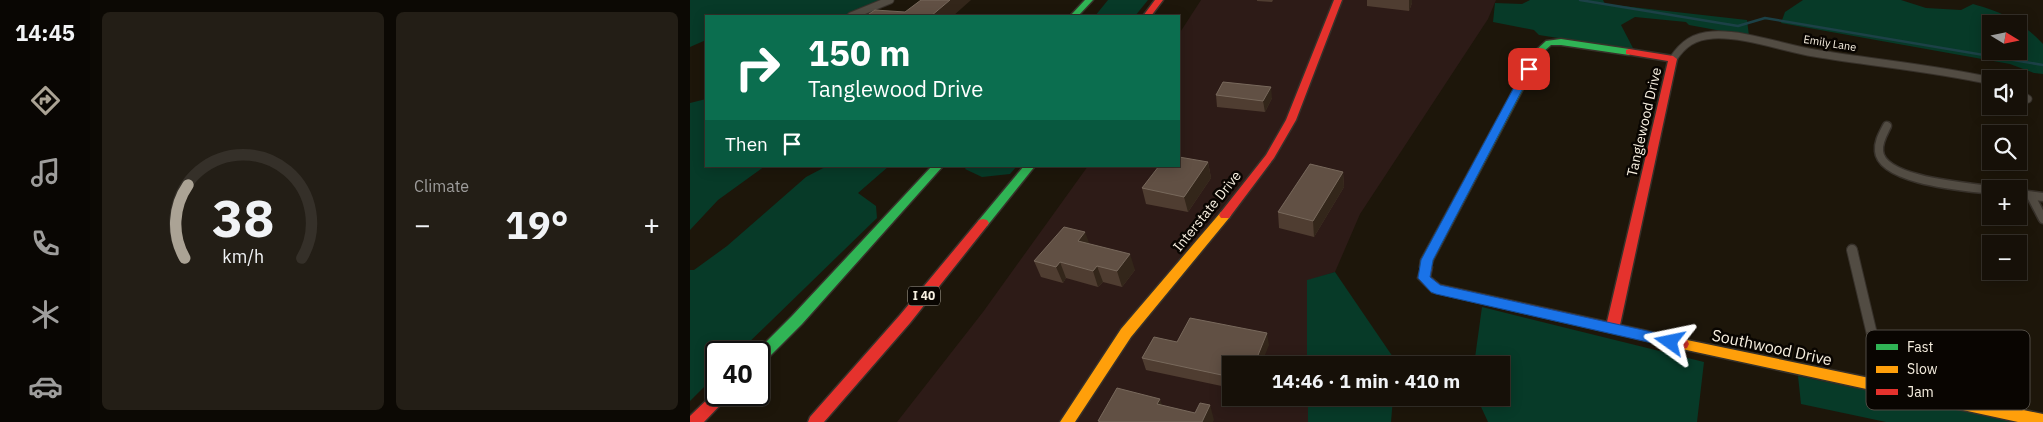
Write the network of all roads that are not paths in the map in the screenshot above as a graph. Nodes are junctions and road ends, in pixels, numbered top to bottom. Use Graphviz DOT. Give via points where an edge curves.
graph roads {
  1 [pos="890,0"];
  2 [pos="1089,0"];
  3 [pos="1159,0"];
  4 [pos="1338,0"];
  5 [pos="854,15"];
  6 [pos="1075,15"];
  7 [pos="1148,15"];
  8 [pos="1674,59"];
  9 [pos="1982,79"];
  10 [pos="1887,126"];
  11 [pos="937,167"];
  12 [pos="1029,167"];
  13 [pos="1982,189"];
  14 [pos="2027,195"];
  15 [pos="2031,196"];
  16 [pos="2043,198"];
  17 [pos="2043,219"];
  18 [pos="1852,249"];
  19 [pos="1436,289"];
  20 [pos="1612,329"];
  21 [pos="1871,330"];
  22 [pos="770,347"];
  23 [pos="1866,385"];
  24 [pos="710,406"];
  25 [pos="1989,410"];
  26 [pos="2043,421"];
  27 [pos="694,422"];
  28 [pos="814,422"];
  29 [pos="1067,422"];
  1 -- 5 [label="street"];
  2 -- 6 [label="main road"];
  3 -- 7 [label="main road"];
  4 -- 29 [label="main road, Interstate Drive" via="1291,120 1270,156 1223,218 1126,333"];
  8 -- 9 [label="street, Emily Lane" via="1682,46 1701,37 1730,36 1813,53"];
  8 -- 19 [label="main road, Tanglewood Drive" via="1575,44 1549,43 1542,47 1427,260 1424,278"];
  8 -- 20 [label="main road, Tanglewood Drive"];
  10 -- 13 [label="street" via="1879,137 1878,152 1886,166 1897,174"];
  11 -- 22 [label="main road"];
  12 -- 28 [label="main road, I 40"];
  14 -- 15 [label="street"];
  15 -- 16 [label="street"];
  15 -- 17 [label="street"];
  18 -- 21 [label="street"];
  19 -- 20 [label="main road, Southwood Drive"];
  20 -- 23 [label="main road, Southwood Drive"];
  24 -- 27 [label="main road"];
  25 -- 26 [label="main road, Southwood Drive"];
}
